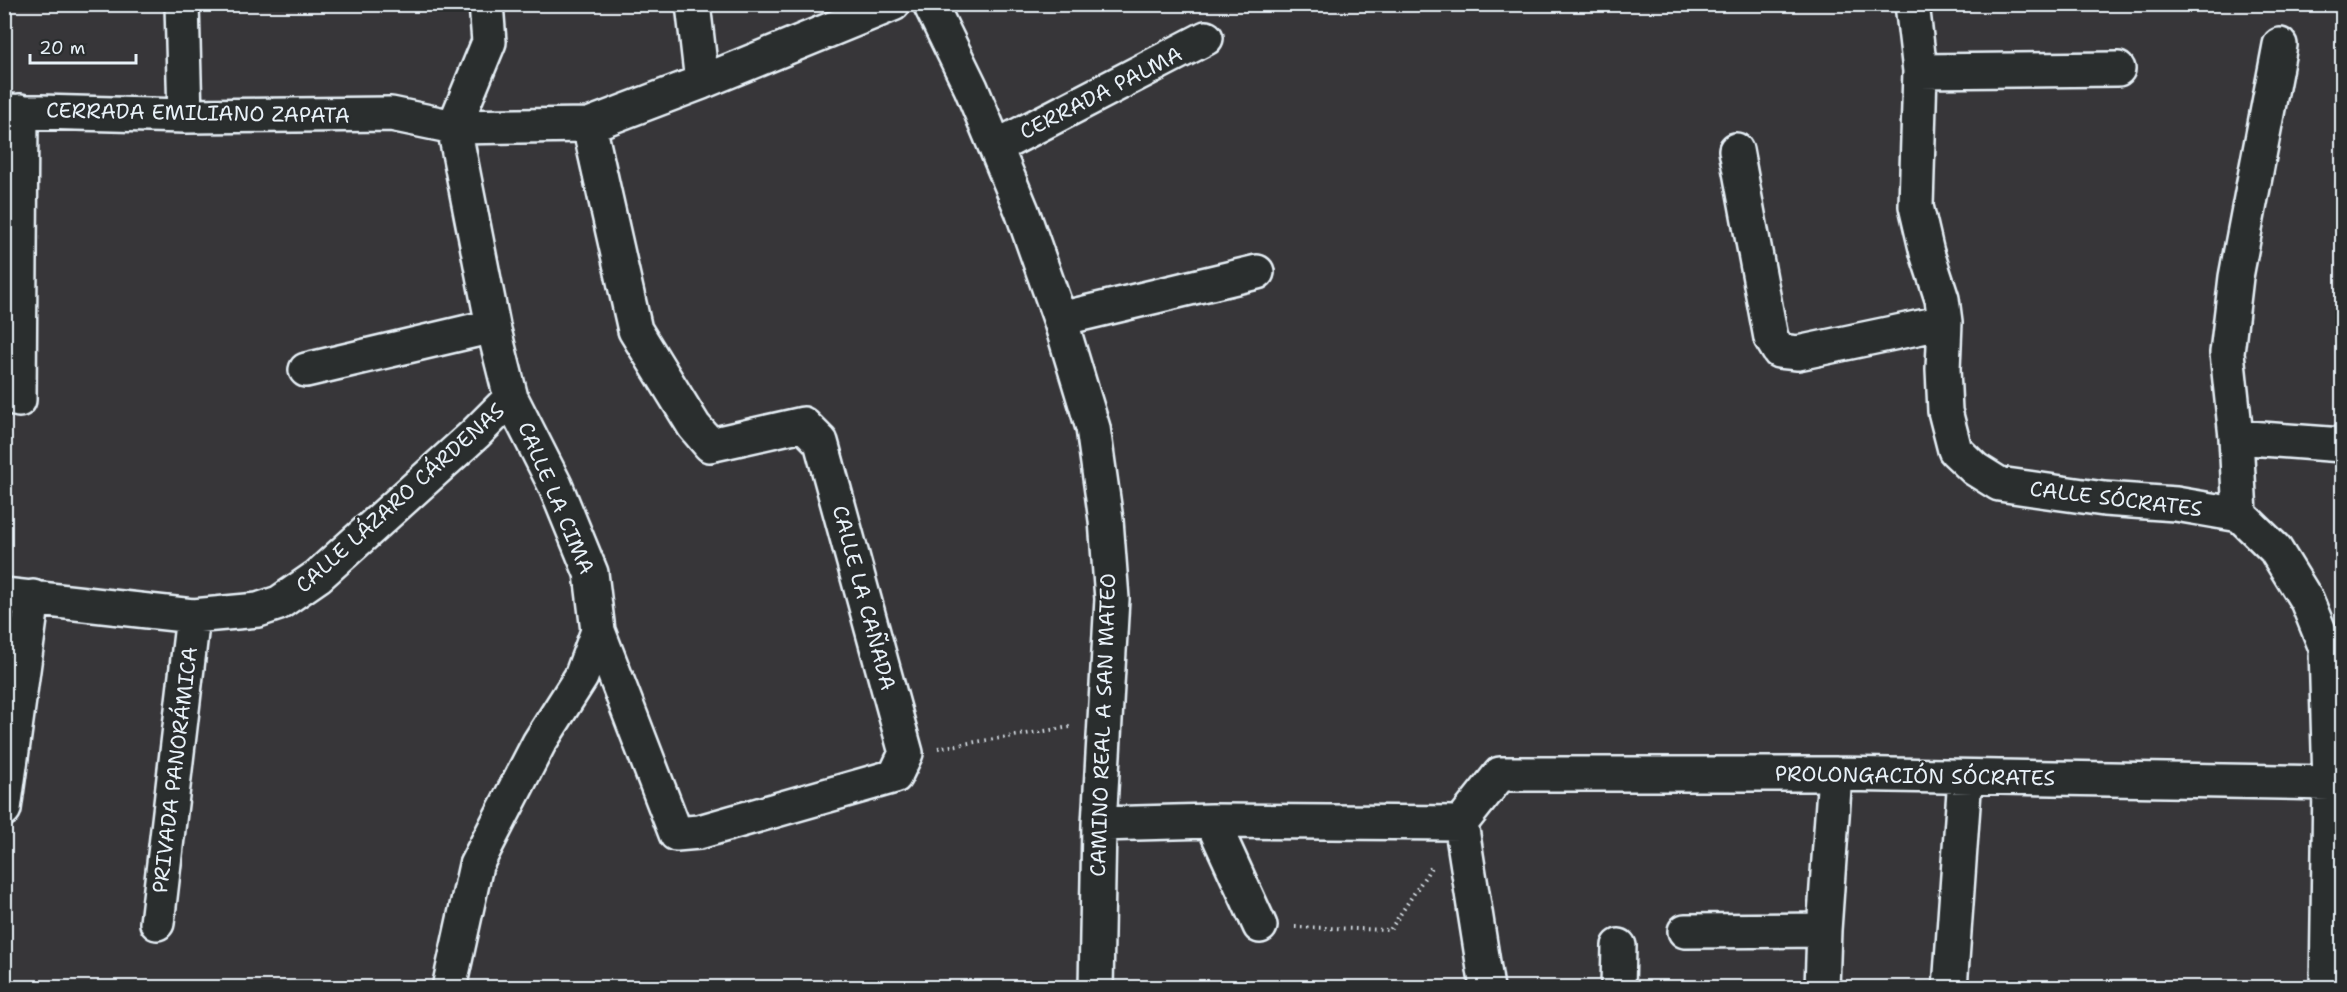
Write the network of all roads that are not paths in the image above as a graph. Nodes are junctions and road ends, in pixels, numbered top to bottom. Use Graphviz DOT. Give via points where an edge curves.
graph roads {
  1 [pos="182,4"];
  2 [pos="486,4"];
  3 [pos="693,4"];
  4 [pos="893,4"];
  5 [pos="930,4"];
  6 [pos="1912,4"];
  7 [pos="1206,38"];
  8 [pos="2280,45"];
  9 [pos="2118,69"];
  10 [pos="1920,71"];
  11 [pos="702,82"];
  12 [pos="13,111"];
  13 [pos="185,116"];
  14 [pos="589,125"];
  15 [pos="454,127"];
  16 [pos="996,147"];
  17 [pos="1736,150"];
  18 [pos="1257,272"];
  19 [pos="1060,319"];
  20 [pos="1945,322"];
  21 [pos="493,326"];
  22 [pos="306,370"];
  23 [pos="512,398"];
  24 [pos="19,400"];
  25 [pos="2235,437"];
  26 [pos="2343,445"];
  27 [pos="2240,515"];
  28 [pos="19,596"];
  29 [pos="193,616"];
  30 [pos="598,631"];
  31 [pos="1835,774"];
  32 [pos="1965,777"];
  33 [pos="2330,783"];
  34 [pos="4,809"];
  35 [pos="1212,821"];
  36 [pos="1461,823"];
  37 [pos="1099,824"];
  38 [pos="157,923"];
  39 [pos="1260,926"];
  40 [pos="1824,930"];
  41 [pos="1685,931"];
  42 [pos="1619,946"];
  43 [pos="449,987"];
  44 [pos="1096,987"];
  45 [pos="1487,987"];
  46 [pos="1618,987"];
  47 [pos="1822,987"];
  48 [pos="1950,987"];
  49 [pos="2327,987"];
  1 -- 13 [label="street"];
  2 -- 15 [label="street" via="489,42"];
  3 -- 11 [label="street"];
  4 -- 11 [label="street, CERRADA EMILIANO ZAPATA"];
  5 -- 16 [label="street, CAMINO REAL A SAN MATEO"];
  6 -- 10 [label="street, CALLE SÓCRATES"];
  7 -- 16 [label="street, CERRADA PALMA"];
  8 -- 25 [label="street" via="2236,277 2228,342"];
  9 -- 10 [label="street"];
  10 -- 20 [label="street, CALLE SÓCRATES" via="1916,206"];
  11 -- 14 [label="street, CERRADA EMILIANO ZAPATA"];
  12 -- 13 [label="street, CERRADA EMILIANO ZAPATA"];
  12 -- 24 [label="street"];
  13 -- 15 [label="street, CERRADA EMILIANO ZAPATA" via="391,114"];
  14 -- 15 [label="street, CERRADA EMILIANO ZAPATA"];
  14 -- 30 [label="street, CALLE LA CAÑADA" via="635,330 694,426 710,446 803,424 821,442 906,753 895,776 699,832 676,834"];
  15 -- 21 [label="street, CALLE LA CIMA"];
  16 -- 19 [label="street, CAMINO REAL A SAN MATEO"];
  17 -- 20 [label="street" via="1771,338 1779,351 1798,353"];
  18 -- 19 [label="street"];
  19 -- 37 [label="street, CAMINO REAL A SAN MATEO" via="1093,428 1106,520 1112,599"];
  20 -- 27 [label="street, CALLE SÓCRATES" via="1945,411 1955,450 1983,474 1999,484"];
  21 -- 22 [label="street"];
  21 -- 23 [label="street, CALLE LA CIMA"];
  23 -- 29 [label="street, CALLE LÁZARO CÁRDENAS" via="326,568 279,603 258,610"];
  23 -- 30 [label="street, CALLE LA CIMA" via="555,485 591,573"];
  25 -- 26 [label="street"];
  25 -- 27 [label="street"];
  27 -- 33 [label="street" via="2275,549 2307,601 2326,648"];
  28 -- 29 [label="street, CALLE LÁZARO CÁRDENAS"];
  28 -- 34 [label="street"];
  29 -- 38 [label="street, PRIVADA PANORÁMICA"];
  30 -- 43 [label="street, CALLE LA CIMA" via="581,677 539,743 476,865"];
  31 -- 32 [label="street, PROLONGACIÓN SÓCRATES"];
  31 -- 36 [label="street, PROLONGACIÓN SÓCRATES" via="1500,774"];
  31 -- 40 [label="street"];
  32 -- 33 [label="street, PROLONGACIÓN SÓCRATES"];
  32 -- 48 [label="street"];
  33 -- 49 [label="street"];
  35 -- 36 [label="street"];
  35 -- 37 [label="street"];
  35 -- 39 [label="street"];
  36 -- 45 [label="street"];
  37 -- 44 [label="street, CAMINO REAL A SAN MATEO"];
  40 -- 41 [label="street"];
  40 -- 47 [label="street"];
  42 -- 46 [label="street"];
}
